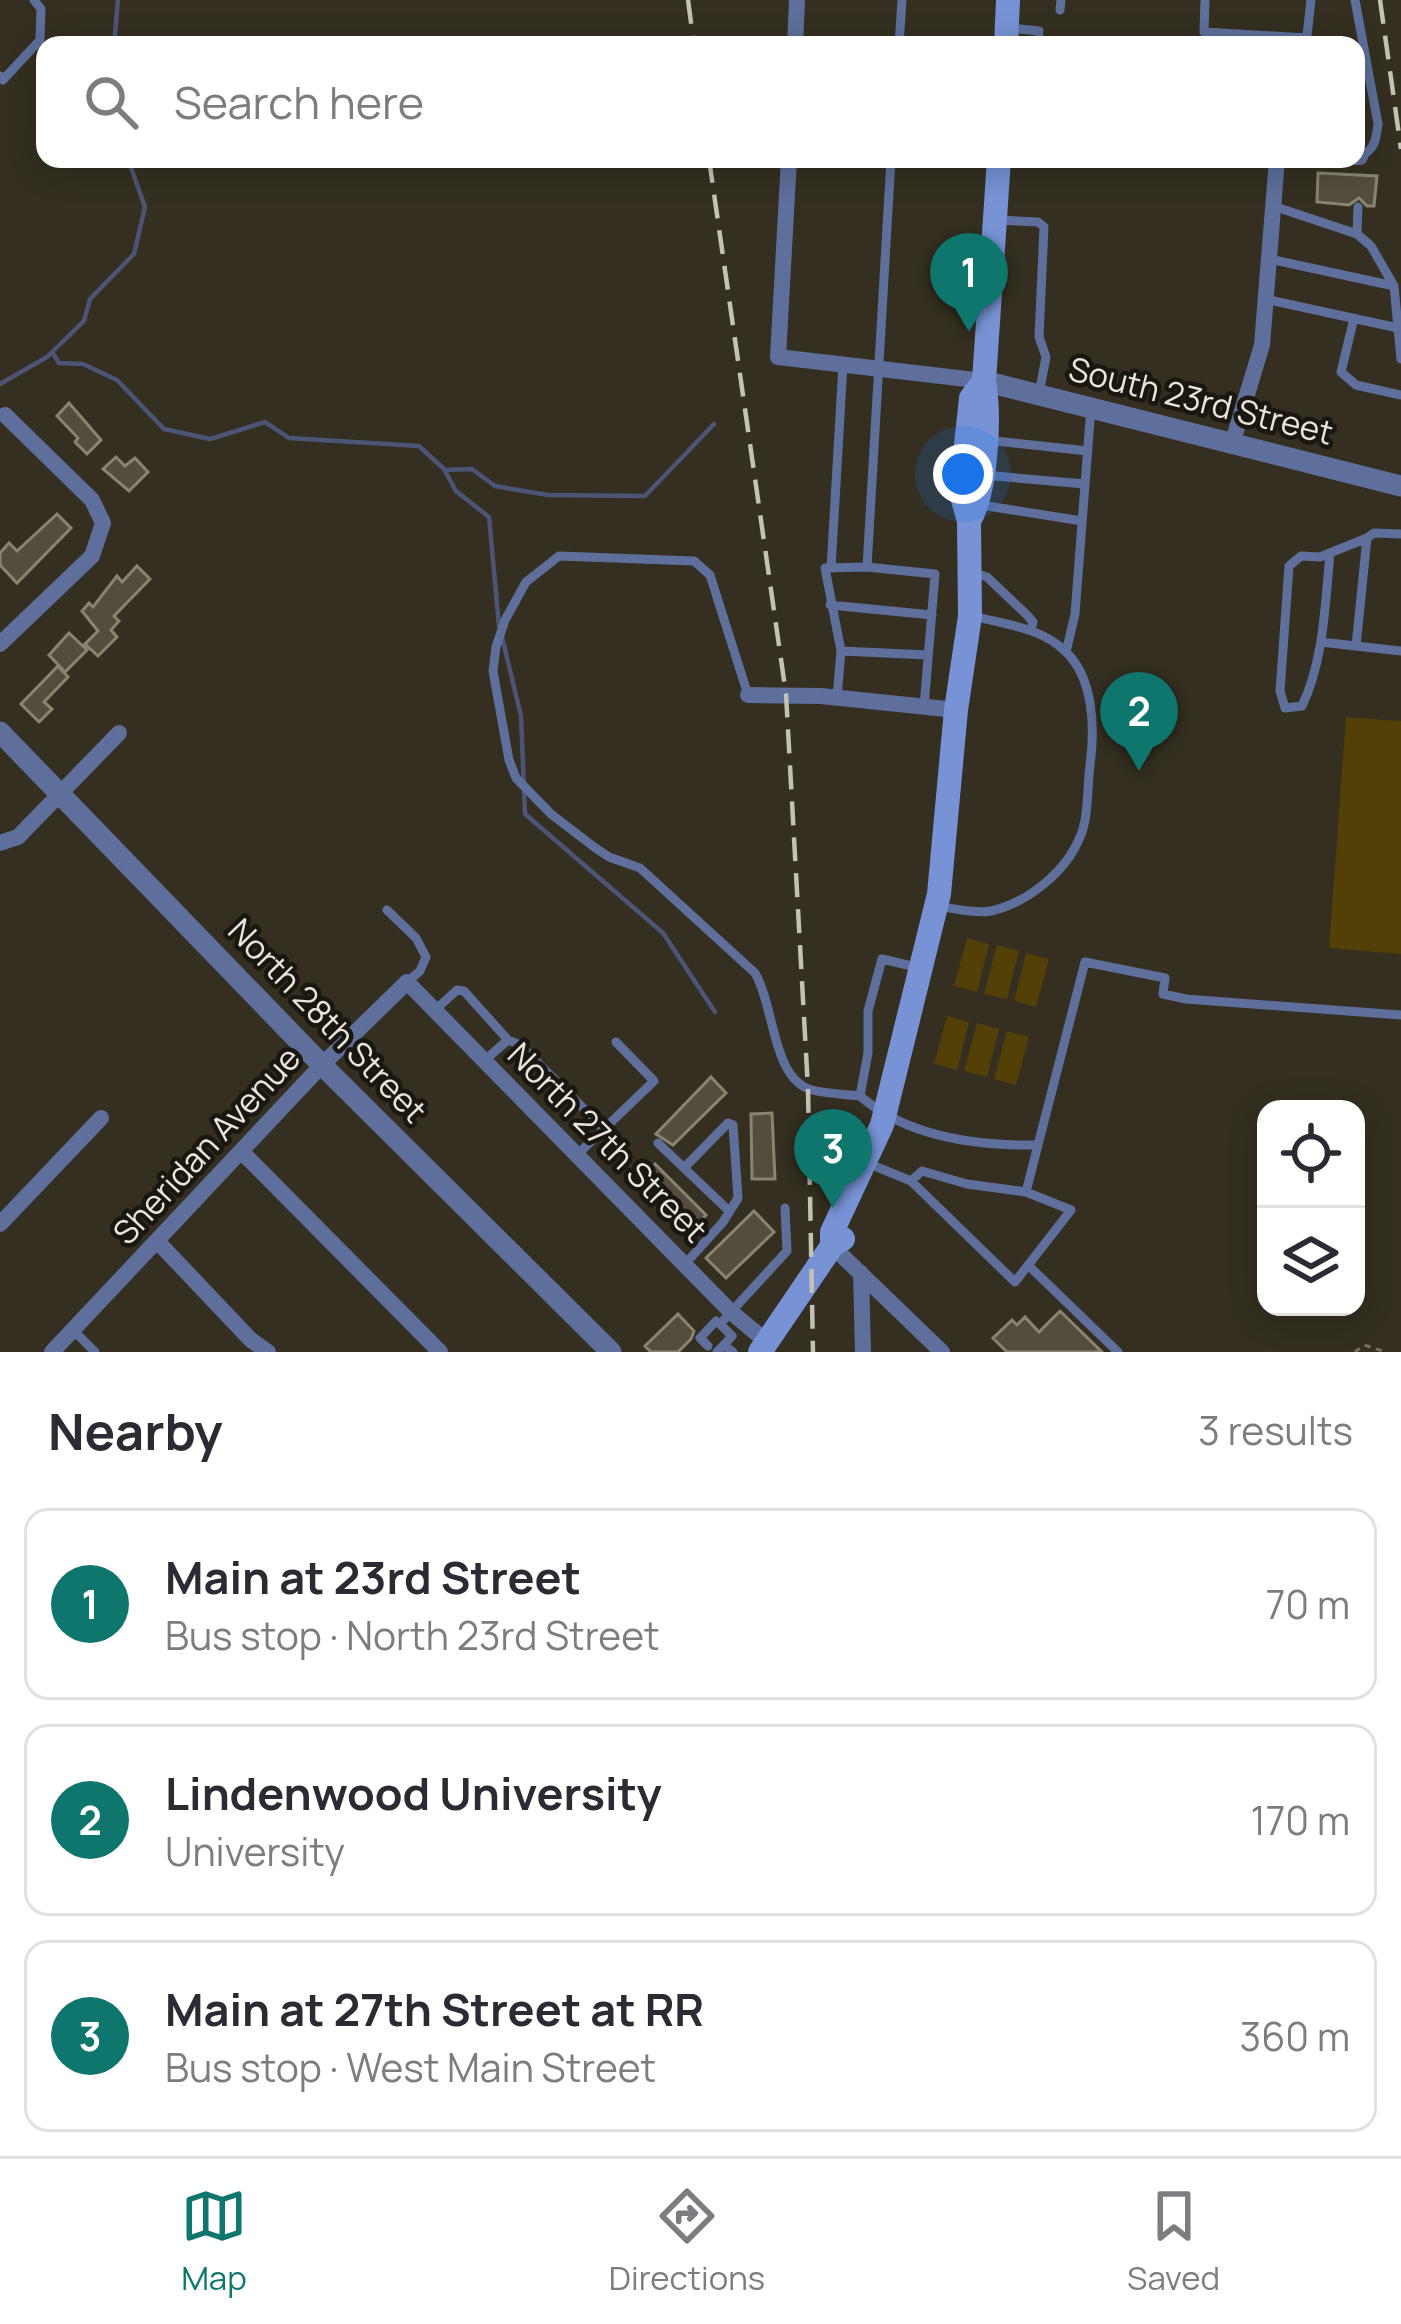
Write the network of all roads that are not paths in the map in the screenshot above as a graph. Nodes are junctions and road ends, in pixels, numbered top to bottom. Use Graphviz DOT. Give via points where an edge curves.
graph roads {
  1 [pos="34,0"];
  2 [pos="797,0"];
  3 [pos="902,0"];
  4 [pos="1008,0"];
  5 [pos="1205,0"];
  6 [pos="1311,0"];
  7 [pos="1355,0"];
  8 [pos="40,36"];
  9 [pos="795,36"];
  10 [pos="900,36"];
  11 [pos="1007,36"];
  12 [pos="1039,36"];
  13 [pos="1245,36"];
  14 [pos="1307,36"];
  15 [pos="1362,36"];
  16 [pos="36,44"];
  17 [pos="1365,54"];
  18 [pos="0,76"];
  19 [pos="1365,156"];
  20 [pos="788,168"];
  21 [pos="890,168"];
  22 [pos="998,168"];
  23 [pos="1276,168"];
  24 [pos="1274,206"];
  25 [pos="1358,207"];
  26 [pos="995,220"];
  27 [pos="1357,234"];
  28 [pos="1269,259"];
  29 [pos="1394,286"];
  30 [pos="1265,298"];
  31 [pos="1354,318"];
  32 [pos="1398,328"];
  33 [pos="1401,359"];
  34 [pos="843,365"];
  35 [pos="876,368"];
  36 [pos="984,381"];
  37 [pos="1040,394"];
  38 [pos="1401,395"];
  39 [pos="1091,406"];
  40 [pos="4,415"];
  41 [pos="984,440"];
  42 [pos="1233,441"];
  43 [pos="1088,451"];
  44 [pos="982,475"];
  45 [pos="1085,484"];
  46 [pos="1401,486"];
  47 [pos="974,513"];
  48 [pos="1082,521"];
  49 [pos="1401,534"];
  50 [pos="1367,538"];
  51 [pos="1330,554"];
  52 [pos="867,567"];
  53 [pos="832,568"];
  54 [pos="969,572"];
  55 [pos="830,605"];
  56 [pos="932,615"];
  57 [pos="970,616"];
  58 [pos="1031,628"];
  59 [pos="1321,643"];
  60 [pos="0,644"];
  61 [pos="1356,646"];
  62 [pos="842,651"];
  63 [pos="1401,651"];
  64 [pos="1066,652"];
  65 [pos="928,655"];
  66 [pos="748,695"];
  67 [pos="837,697"];
  68 [pos="924,706"];
  69 [pos="956,710"];
  70 [pos="0,732"];
  71 [pos="118,733"];
  72 [pos="62,792"];
  73 [pos="0,842"];
  74 [pos="936,906"];
  75 [pos="387,910"];
  76 [pos="920,968"];
  77 [pos="407,982"];
  78 [pos="435,1010"];
  79 [pos="1401,1015"];
  80 [pos="508,1040"];
  81 [pos="616,1042"];
  82 [pos="868,1053"];
  83 [pos="485,1060"];
  84 [pos="897,1061"];
  85 [pos="322,1065"];
  86 [pos="860,1096"];
  87 [pos="101,1118"];
  88 [pos="883,1121"];
  89 [pos="604,1129"];
  90 [pos="658,1143"];
  91 [pos="1038,1145"];
  92 [pos="241,1151"];
  93 [pos="579,1153"];
  94 [pos="877,1167"];
  95 [pos="684,1168"];
  96 [pos="910,1181"];
  97 [pos="1026,1192"];
  98 [pos="785,1208"];
  99 [pos="728,1210"];
  100 [pos="0,1225"];
  101 [pos="157,1241"];
  102 [pos="832,1246"];
  103 [pos="686,1263"];
  104 [pos="1028,1265"];
  105 [pos="862,1273"];
  106 [pos="726,1318"];
  107 [pos="73,1330"];
  108 [pos="763,1347"];
  109 [pos="717,1350"];
  110 [pos="52,1352"];
  111 [pos="95,1352"];
  112 [pos="268,1352"];
  113 [pos="440,1352"];
  114 [pos="611,1352"];
  115 [pos="863,1352"];
  116 [pos="942,1352"];
  117 [pos="1118,1352"];
  1 -- 8 [label="lane"];
  2 -- 9 [label="street"];
  3 -- 10 [label="lane"];
  4 -- 11 [label="main road"];
  5 -- 13 [label="lane" via="1204,32"];
  6 -- 14 [label="lane"];
  7 -- 15 [label="lane"];
  11 -- 12 [label="lane"];
  16 -- 18 [label="lane"];
  17 -- 19 [label="lane" via="1378,124"];
  20 -- 34 [label="street" via="778,357"];
  21 -- 35 [label="lane"];
  22 -- 26 [label="main road"];
  23 -- 24 [label="street"];
  24 -- 27 [label="lane"];
  24 -- 28 [label="street"];
  25 -- 27 [label="lane"];
  26 -- 36 [label="main road"];
  26 -- 37 [label="lane" via="1044,227"];
  27 -- 29 [label="lane"];
  28 -- 29 [label="lane"];
  28 -- 30 [label="street"];
  29 -- 32 [label="lane"];
  30 -- 31 [label="lane"];
  30 -- 42 [label="street" via="1262,345"];
  31 -- 32 [label="lane"];
  31 -- 38 [label="lane" via="1341,373 1356,385"];
  32 -- 33 [label="lane"];
  34 -- 35 [label="street"];
  34 -- 53 [label="lane"];
  35 -- 36 [label="street"];
  35 -- 52 [label="lane"];
  36 -- 37 [label="street, South 23rd Street"];
  36 -- 41 [label="main road"];
  36 -- 47 [label="main road" via="971,398 962,496"];
  37 -- 39 [label="street, South 23rd Street"];
  39 -- 42 [label="street, South 23rd Street"];
  39 -- 43 [label="lane"];
  40 -- 60 [label="street" via="92,500 103,523 92,556"];
  41 -- 43 [label="lane"];
  41 -- 44 [label="main road"];
  42 -- 46 [label="street, South 23rd Street"];
  43 -- 45 [label="lane"];
  44 -- 45 [label="lane"];
  44 -- 47 [label="main road"];
  45 -- 48 [label="lane"];
  47 -- 48 [label="lane"];
  47 -- 54 [label="main road"];
  48 -- 64 [label="lane"];
  49 -- 50 [label="lane"];
  50 -- 51 [label="lane"];
  50 -- 61 [label="lane"];
  51 -- 59 [label="lane"];
  51 -- 59 [label="lane" via="1301,556 1289,566 1285,708 1302,706"];
  52 -- 53 [label="lane"];
  52 -- 56 [label="lane" via="935,574"];
  53 -- 55 [label="lane" via="825,568"];
  54 -- 57 [label="main road"];
  54 -- 58 [label="lane" via="987,578"];
  55 -- 56 [label="lane"];
  55 -- 62 [label="lane"];
  56 -- 65 [label="lane"];
  57 -- 58 [label="lane"];
  57 -- 69 [label="main road"];
  58 -- 64 [label="lane"];
  59 -- 61 [label="lane"];
  61 -- 63 [label="lane"];
  62 -- 65 [label="lane"];
  62 -- 67 [label="lane"];
  64 -- 74 [label="lane" via="1092,708 1081,836 1058,872 1023,899 987,912"];
  65 -- 68 [label="lane"];
  66 -- 67 [label="street"];
  66 -- 86 [label="lane" via="710,575 694,561 559,556 526,582 496,647 493,671 516,778 580,837 640,868 755,973 789,1076 808,1089"];
  67 -- 68 [label="street"];
  68 -- 69 [label="street"];
  69 -- 74 [label="main road"];
  70 -- 72 [label="street, North 28th Street"];
  71 -- 72 [label="street"];
  72 -- 73 [label="street" via="18,837"];
  72 -- 85 [label="street, North 28th Street"];
  74 -- 76 [label="main road"];
  75 -- 77 [label="lane" via="426,957"];
  76 -- 82 [label="lane" via="882,959 868,1011"];
  76 -- 84 [label="main road"];
  77 -- 78 [label="street, North 27th Street"];
  77 -- 85 [label="street, Sheridan Avenue"];
  78 -- 80 [label="lane" via="464,991"];
  78 -- 83 [label="street, North 27th Street"];
  79 -- 91 [label="lane" via="1186,1000 1163,994 1165,978 1085,962"];
  80 -- 83 [label="lane"];
  80 -- 89 [label="lane"];
  81 -- 89 [label="lane" via="654,1081"];
  82 -- 84 [label="lane"];
  82 -- 86 [label="lane"];
  83 -- 93 [label="street, North 27th Street"];
  84 -- 88 [label="main road"];
  85 -- 92 [label="street, Sheridan Avenue"];
  85 -- 114 [label="street, North 28th Street"];
  86 -- 88 [label="lane"];
  87 -- 100 [label="street"];
  88 -- 91 [label="lane" via="983,1146"];
  88 -- 94 [label="main road"];
  88 -- 102 [label="main road"];
  89 -- 93 [label="lane"];
  90 -- 95 [label="lane"];
  91 -- 97 [label="lane"];
  92 -- 101 [label="street, Sheridan Avenue"];
  92 -- 113 [label="street"];
  93 -- 103 [label="street, North 27th Street"];
  94 -- 96 [label="lane"];
  94 -- 102 [label="main road" via="845,1238"];
  95 -- 99 [label="lane"];
  95 -- 99 [label="lane" via="733,1125 738,1198"];
  96 -- 97 [label="lane" via="922,1171"];
  96 -- 104 [label="lane" via="1015,1282"];
  97 -- 104 [label="lane" via="1071,1210"];
  98 -- 106 [label="lane" via="787,1251"];
  99 -- 103 [label="lane"];
  101 -- 107 [label="street, Sheridan Avenue"];
  101 -- 112 [label="street"];
  102 -- 105 [label="street"];
  102 -- 108 [label="main road"];
  103 -- 106 [label="street, North 27th Street"];
  104 -- 117 [label="lane"];
  105 -- 115 [label="street"];
  105 -- 116 [label="street"];
  106 -- 108 [label="street, North 27th Street"];
  106 -- 109 [label="lane" via="732,1336"];
  106 -- 109 [label="lane" via="700,1338"];
  107 -- 110 [label="street, Sheridan Avenue"];
  107 -- 111 [label="lane"];
}
